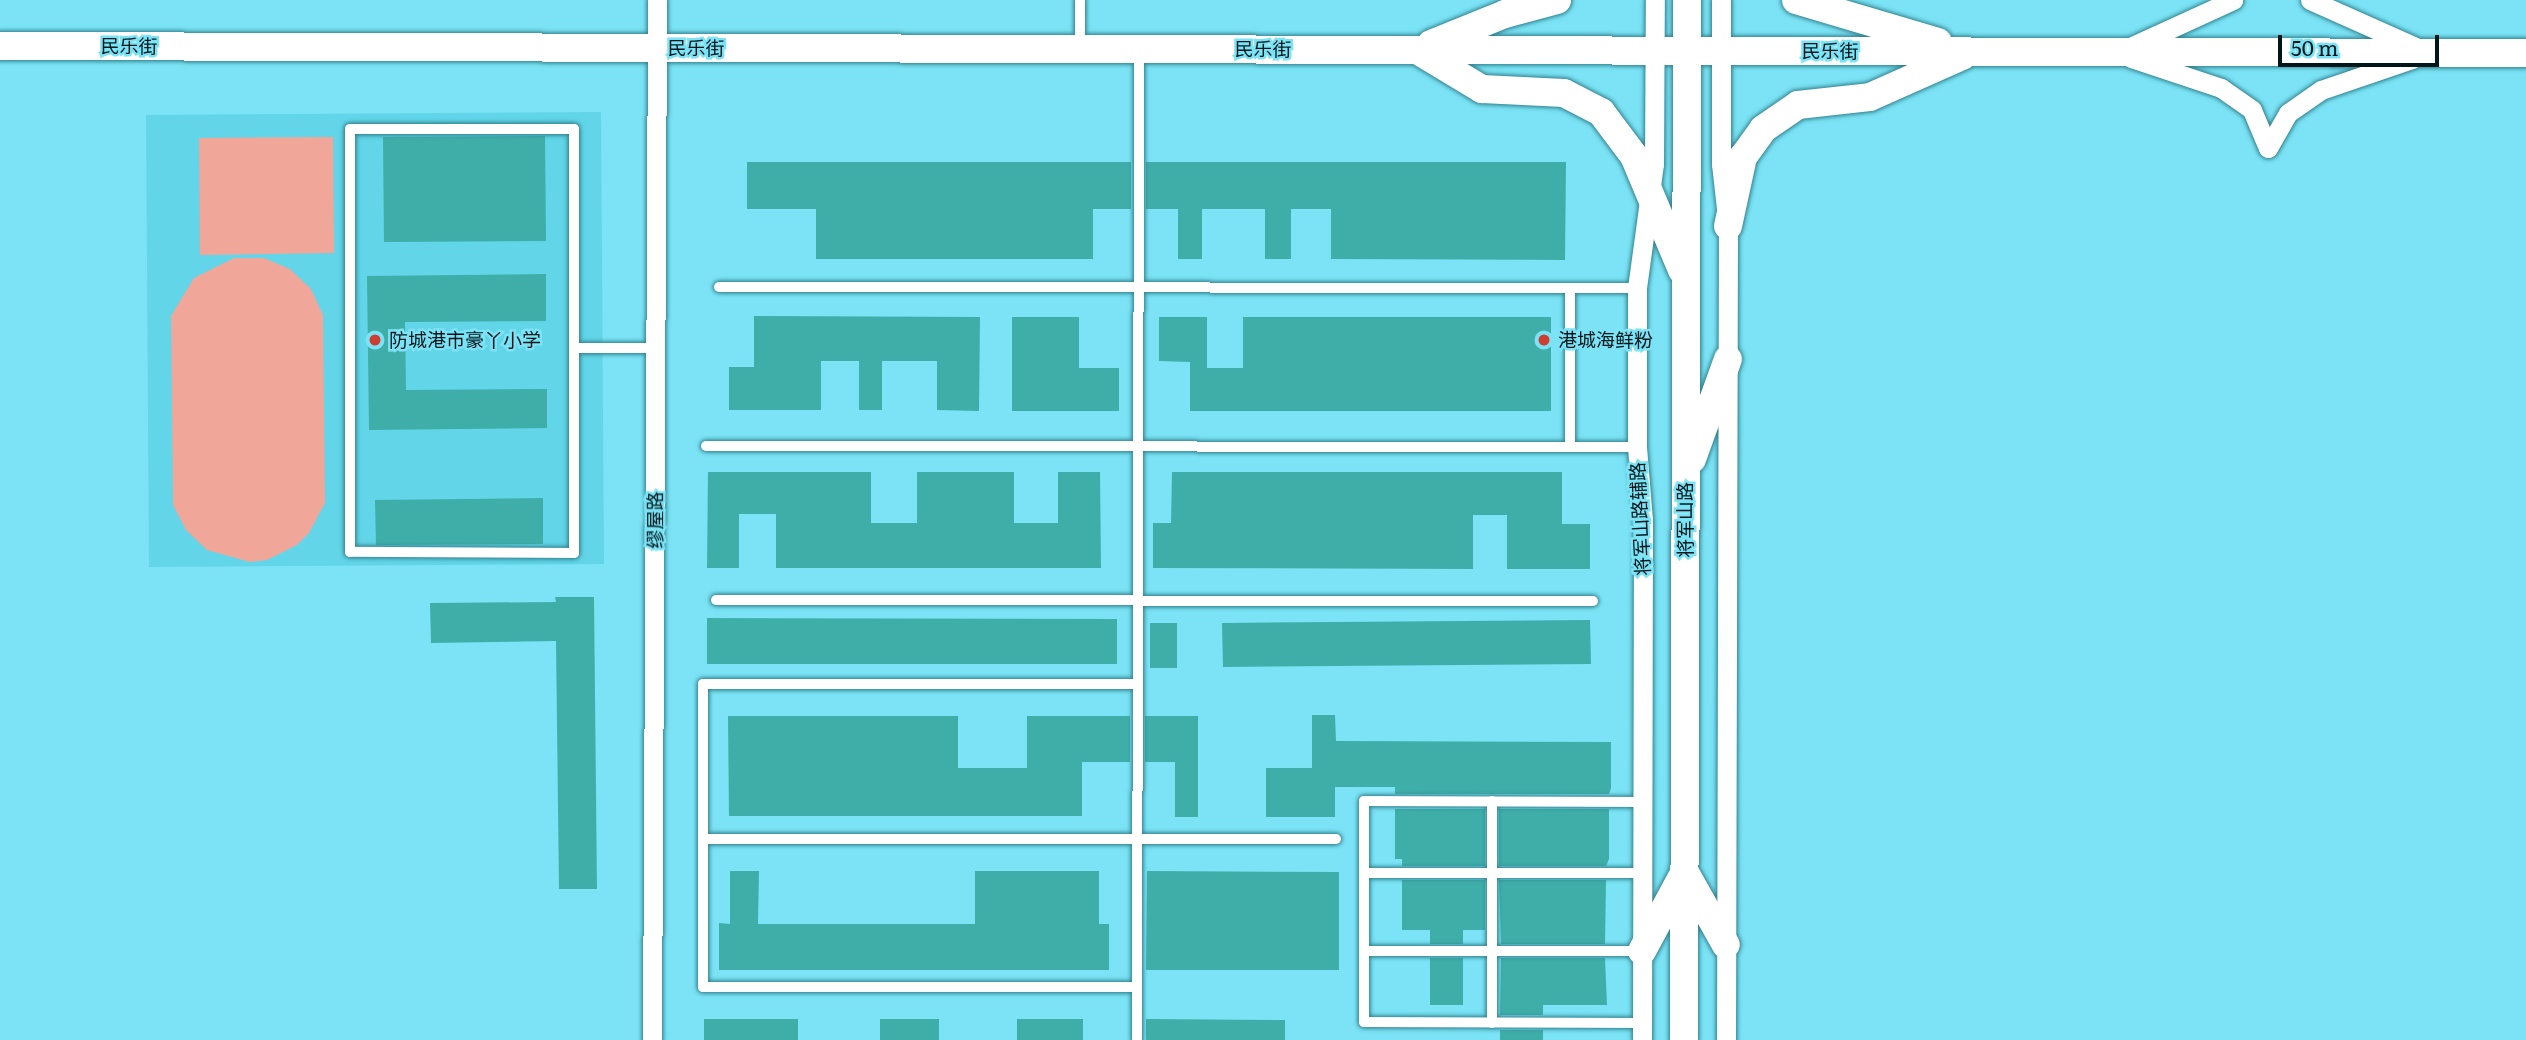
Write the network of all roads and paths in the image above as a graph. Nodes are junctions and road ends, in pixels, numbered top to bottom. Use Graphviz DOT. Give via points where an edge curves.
graph roads {
  1 [pos="657,0"];
  2 [pos="1080,0"];
  3 [pos="1557,0"];
  4 [pos="1654,0"];
  5 [pos="1687,0"];
  6 [pos="1721,0"];
  7 [pos="1796,0"];
  8 [pos="2233,0"];
  9 [pos="2310,0"];
  10 [pos="0,46"];
  11 [pos="657,48"];
  12 [pos="1080,49"];
  13 [pos="1139,49"];
  14 [pos="1417,50"];
  15 [pos="1654,50"];
  16 [pos="1687,51"];
  17 [pos="1721,51"];
  18 [pos="1971,51"];
  19 [pos="2115,52"];
  20 [pos="2429,53"];
  21 [pos="2526,53"];
  22 [pos="1650,194"];
  23 [pos="1728,226"];
  24 [pos="1686,281"];
  25 [pos="719,287"];
  26 [pos="1138,288"];
  27 [pos="1570,288"];
  28 [pos="1637,288"];
  29 [pos="574,348"];
  30 [pos="656,348"];
  31 [pos="1728,359"];
  32 [pos="706,446"];
  33 [pos="1138,447"];
  34 [pos="1570,447"];
  35 [pos="1637,447"];
  36 [pos="1685,478"];
  37 [pos="716,600"];
  38 [pos="1138,601"];
  39 [pos="1593,601"];
  40 [pos="1138,684"];
  41 [pos="1492,801"];
  42 [pos="1643,802"];
  43 [pos="703,839"];
  44 [pos="1138,839"];
  45 [pos="1336,839"];
  46 [pos="1364,873"];
  47 [pos="1492,873"];
  48 [pos="1643,873"];
  49 [pos="1685,873"];
  50 [pos="1726,944"];
  51 [pos="1364,951"];
  52 [pos="1492,951"];
  53 [pos="1642,951"];
  54 [pos="1137,987"];
  55 [pos="1492,1023"];
  56 [pos="1642,1032"];
  57 [pos="652,1040"];
  58 [pos="1137,1040"];
  59 [pos="1684,1040"];
  60 [pos="1726,1040"];
  1 -- 11 [label="street, 缪屋路"];
  2 -- 12 [label="lane"];
  3 -- 14 [label="street" via="1505,14"];
  4 -- 15 [label="street, 将军山路辅路"];
  5 -- 16 [label="street, 将军山路"];
  6 -- 17 [label="street"];
  7 -- 18 [label="street"];
  8 -- 19 [label="street"];
  9 -- 20 [label="street"];
  10 -- 11 [label="street, 民乐街"];
  11 -- 12 [label="street, 民乐街"];
  11 -- 30 [label="street, 缪屋路"];
  12 -- 13 [label="street, 民乐街"];
  13 -- 14 [label="street, 民乐街"];
  13 -- 26 [label="lane"];
  14 -- 15 [label="street, 民乐街"];
  14 -- 22 [label="street" via="1482,89 1564,93 1601,112 1624,138"];
  15 -- 16 [label="street, 民乐街"];
  15 -- 22 [label="street, 将军山路辅路"];
  16 -- 17 [label="street, 民乐街"];
  16 -- 24 [label="street, 将军山路"];
  17 -- 18 [label="street, 民乐街"];
  17 -- 23 [label="street" via="1721,164"];
  18 -- 19 [label="street, 民乐街"];
  18 -- 23 [label="street" via="1870,97 1798,105 1763,129 1743,157"];
  19 -- 20 [label="street, 民乐街"];
  19 -- 20 [label="street" via="2221,88 2252,110 2268,148 2288,114 2321,90"];
  20 -- 21 [label="street, 民乐街"];
  22 -- 24 [label="street"];
  22 -- 28 [label="street, 将军山路辅路"];
  23 -- 31 [label="street"];
  24 -- 36 [label="street, 将军山路"];
  25 -- 26 [label="lane"];
  26 -- 27 [label="lane"];
  26 -- 33 [label="lane"];
  27 -- 28 [label="lane"];
  27 -- 34 [label="lane"];
  28 -- 35 [label="street, 将军山路辅路"];
  29 -- 29 [label="lane" via="575,129 350,129 349,552 574,553"];
  29 -- 30 [label="lane"];
  30 -- 57 [label="street, 缪屋路"];
  31 -- 36 [label="street"];
  31 -- 50 [label="street"];
  32 -- 33 [label="lane"];
  33 -- 34 [label="lane"];
  33 -- 38 [label="lane"];
  34 -- 35 [label="lane"];
  35 -- 42 [label="street, 将军山路辅路" via="1643,520"];
  36 -- 49 [label="street, 将军山路"];
  37 -- 38 [label="lane"];
  38 -- 39 [label="lane"];
  38 -- 40 [label="lane"];
  40 -- 43 [label="lane" via="703,684"];
  40 -- 44 [label="lane"];
  41 -- 42 [label="lane"];
  41 -- 46 [label="lane" via="1364,801"];
  41 -- 47 [label="lane"];
  42 -- 48 [label="street, 将军山路辅路"];
  43 -- 44 [label="lane"];
  43 -- 54 [label="lane" via="703,987"];
  44 -- 45 [label="lane"];
  44 -- 54 [label="lane"];
  46 -- 47 [label="lane"];
  46 -- 51 [label="lane"];
  47 -- 48 [label="lane"];
  47 -- 52 [label="lane"];
  48 -- 53 [label="street, 将军山路辅路"];
  49 -- 50 [label="street"];
  49 -- 53 [label="street"];
  49 -- 59 [label="street, 将军山路"];
  50 -- 60 [label="street"];
  51 -- 52 [label="lane"];
  51 -- 55 [label="lane" via="1364,1022"];
  52 -- 53 [label="lane"];
  52 -- 55 [label="lane"];
  53 -- 56 [label="street, 将军山路辅路"];
  54 -- 58 [label="lane"];
  55 -- 56 [label="lane"];
}
